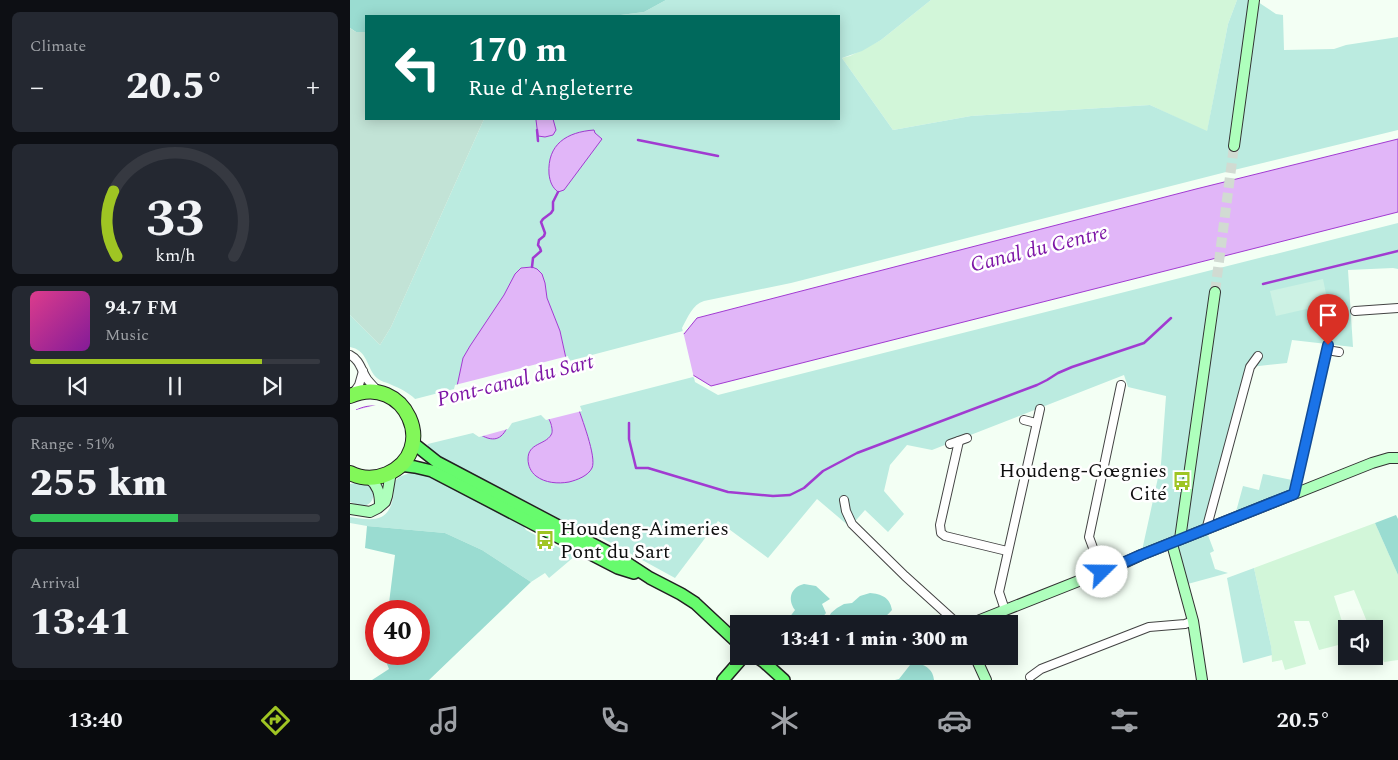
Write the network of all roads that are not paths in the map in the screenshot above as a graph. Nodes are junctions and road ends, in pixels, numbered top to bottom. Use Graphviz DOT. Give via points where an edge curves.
graph roads {
  1 [pos="1254,0"];
  2 [pos="1234,146"];
  3 [pos="1215,292"];
  4 [pos="1398,308"];
  5 [pos="1355,311"];
  6 [pos="1339,352"];
  7 [pos="350,355"];
  8 [pos="1258,356"];
  9 [pos="363,371"];
  10 [pos="1121,385"];
  11 [pos="379,392"];
  12 [pos="351,395"];
  13 [pos="1040,409"];
  14 [pos="1024,420"];
  15 [pos="1036,423"];
  16 [pos="967,438"];
  17 [pos="959,441"];
  18 [pos="413,442"];
  19 [pos="950,444"];
  20 [pos="1398,458"];
  21 [pos="396,469"];
  22 [pos="357,476"];
  23 [pos="1294,494"];
  24 [pos="844,500"];
  25 [pos="380,505"];
  26 [pos="350,509"];
  27 [pos="1206,530"];
  28 [pos="1176,542"];
  29 [pos="1007,551"];
  30 [pos="1102,572"];
  31 [pos="650,578"];
  32 [pos="1005,610"];
  33 [pos="948,615"];
  34 [pos="992,615"];
  35 [pos="1193,622"];
  36 [pos="730,636"];
  37 [pos="736,665"];
  38 [pos="758,665"];
  39 [pos="767,665"];
  40 [pos="979,665"];
  41 [pos="1030,677"];
  42 [pos="723,680"];
  43 [pos="773,680"];
  44 [pos="784,680"];
  45 [pos="986,680"];
  46 [pos="1202,680"];
  1 -- 2 [label="street"];
  3 -- 28 [label="street"];
  4 -- 5 [label="street"];
  6 -- 23 [label="street" via="1328,348"];
  7 -- 9 [label="street"];
  8 -- 27 [label="street" via="1250,367"];
  9 -- 11 [label="street"];
  9 -- 12 [label="street"];
  10 -- 30 [label="street" via="1090,531 1090,542"];
  11 -- 12 [label="highway"];
  11 -- 18 [label="highway" via="394,398 406,410"];
  13 -- 15 [label="street"];
  14 -- 15 [label="street"];
  15 -- 29 [label="street"];
  16 -- 17 [label="street"];
  17 -- 19 [label="street"];
  17 -- 29 [label="street" via="940,525 941,533"];
  18 -- 21 [label="highway" via="408,455"];
  18 -- 31 [label="main road" via="437,462 621,559"];
  20 -- 23 [label="street" via="1383,459"];
  21 -- 22 [label="highway" via="384,475"];
  21 -- 25 [label="street" via="387,496"];
  21 -- 31 [label="main road" via="415,467 432,471 618,568"];
  22 -- 25 [label="street" via="378,487"];
  23 -- 27 [label="street"];
  24 -- 33 [label="street" via="852,524"];
  25 -- 26 [label="street" via="370,512"];
  27 -- 28 [label="street"];
  28 -- 30 [label="street"];
  28 -- 35 [label="street"];
  29 -- 32 [label="street" via="998,592"];
  30 -- 32 [label="street"];
  31 -- 36 [label="main road" via="695,603"];
  32 -- 34 [label="street"];
  35 -- 41 [label="street" via="1149,627 1041,669"];
  35 -- 46 [label="street"];
  37 -- 42 [label="main road"];
  38 -- 43 [label="main road"];
  39 -- 44 [label="main road"];
  40 -- 45 [label="street"];
}
